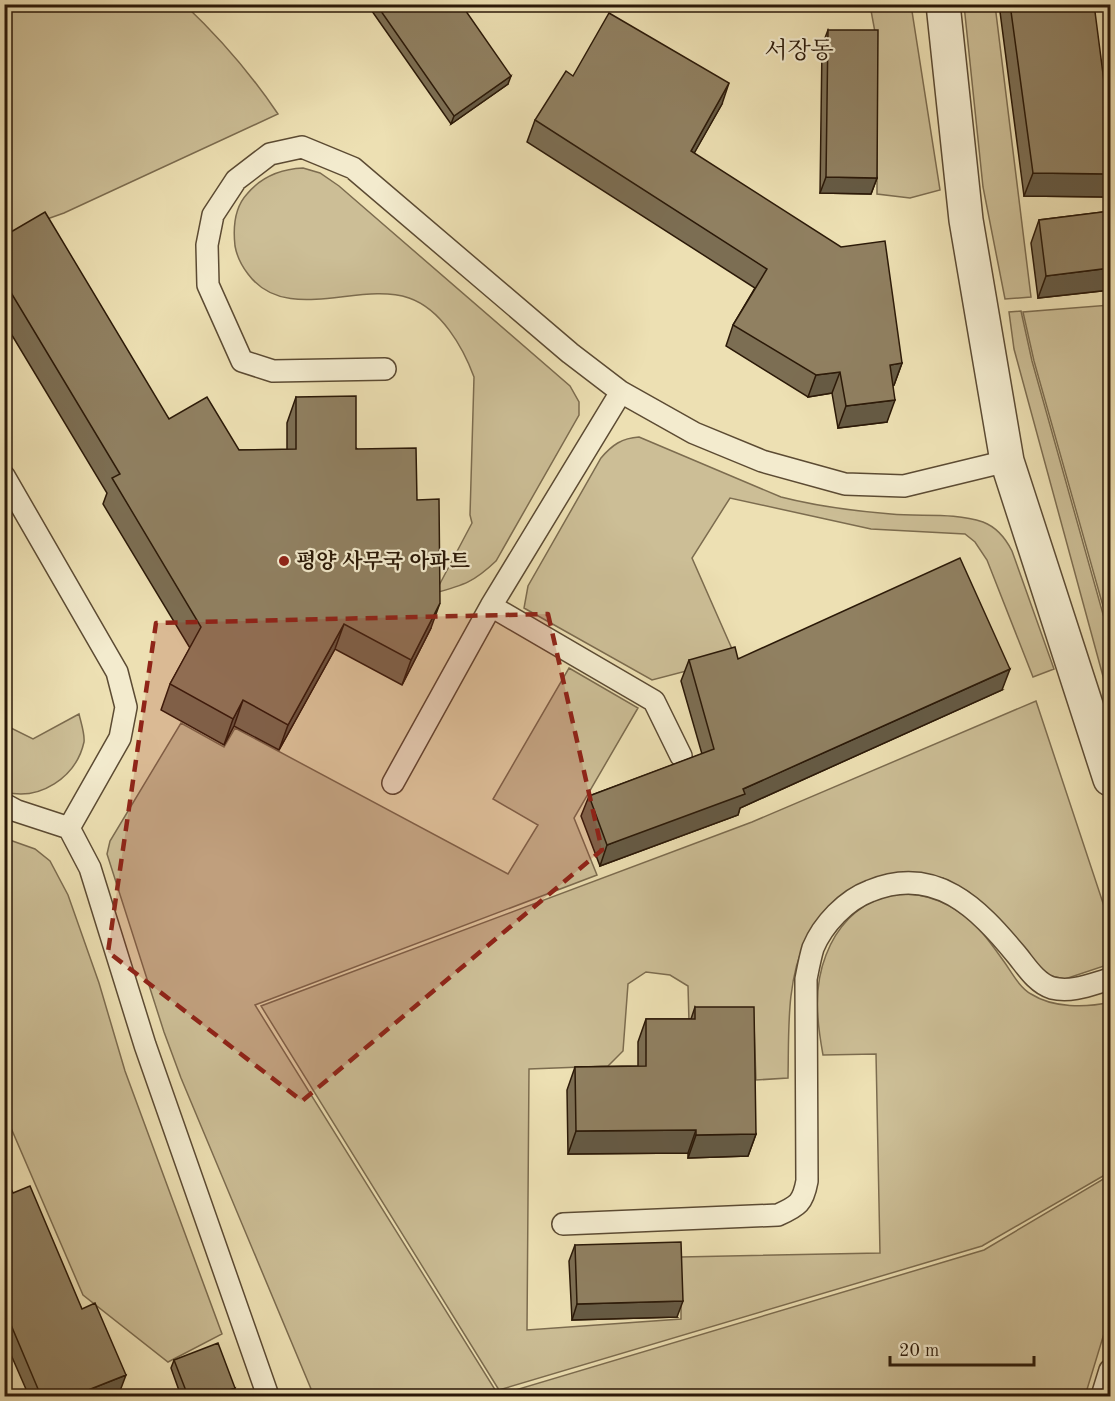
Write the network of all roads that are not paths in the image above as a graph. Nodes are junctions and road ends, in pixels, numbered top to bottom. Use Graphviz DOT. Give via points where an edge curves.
graph roads {
  1 [pos="943,4"];
  2 [pos="385,369"];
  3 [pos="621,392"];
  4 [pos="1007,462"];
  5 [pos="4,476"];
  6 [pos="491,606"];
  7 [pos="681,756"];
  8 [pos="1110,779"];
  9 [pos="393,783"];
  10 [pos="4,804"];
  11 [pos="69,828"];
  12 [pos="1110,979"];
  13 [pos="563,1224"];
  14 [pos="1110,1370"];
  15 [pos="268,1396"];
  16 [pos="1102,1396"];
  1 -- 4 [label="street" via="966,220"];
  2 -- 3 [label="lane" via="273,371 242,361 208,285 207,245 213,215 236,180 270,154 302,147 352,168 543,332"];
  3 -- 4 [label="lane" via="694,433 762,461 845,484 904,486"];
  3 -- 6 [label="lane"];
  4 -- 8 [label="street"];
  5 -- 11 [label="lane" via="117,672 126,707 120,738"];
  6 -- 7 [label="lane" via="654,702"];
  6 -- 9 [label="lane"];
  10 -- 11 [label="lane"];
  11 -- 15 [label="lane" via="90,868 145,1045"];
  12 -- 13 [label="lane" via="1076,989 1053,988 1037,980 993,927 967,903 938,887 913,881 863,893 825,926 813,948 806,979 807,1181 804,1196 795,1207 778,1215"];
  14 -- 16 [label="lane"];
}
